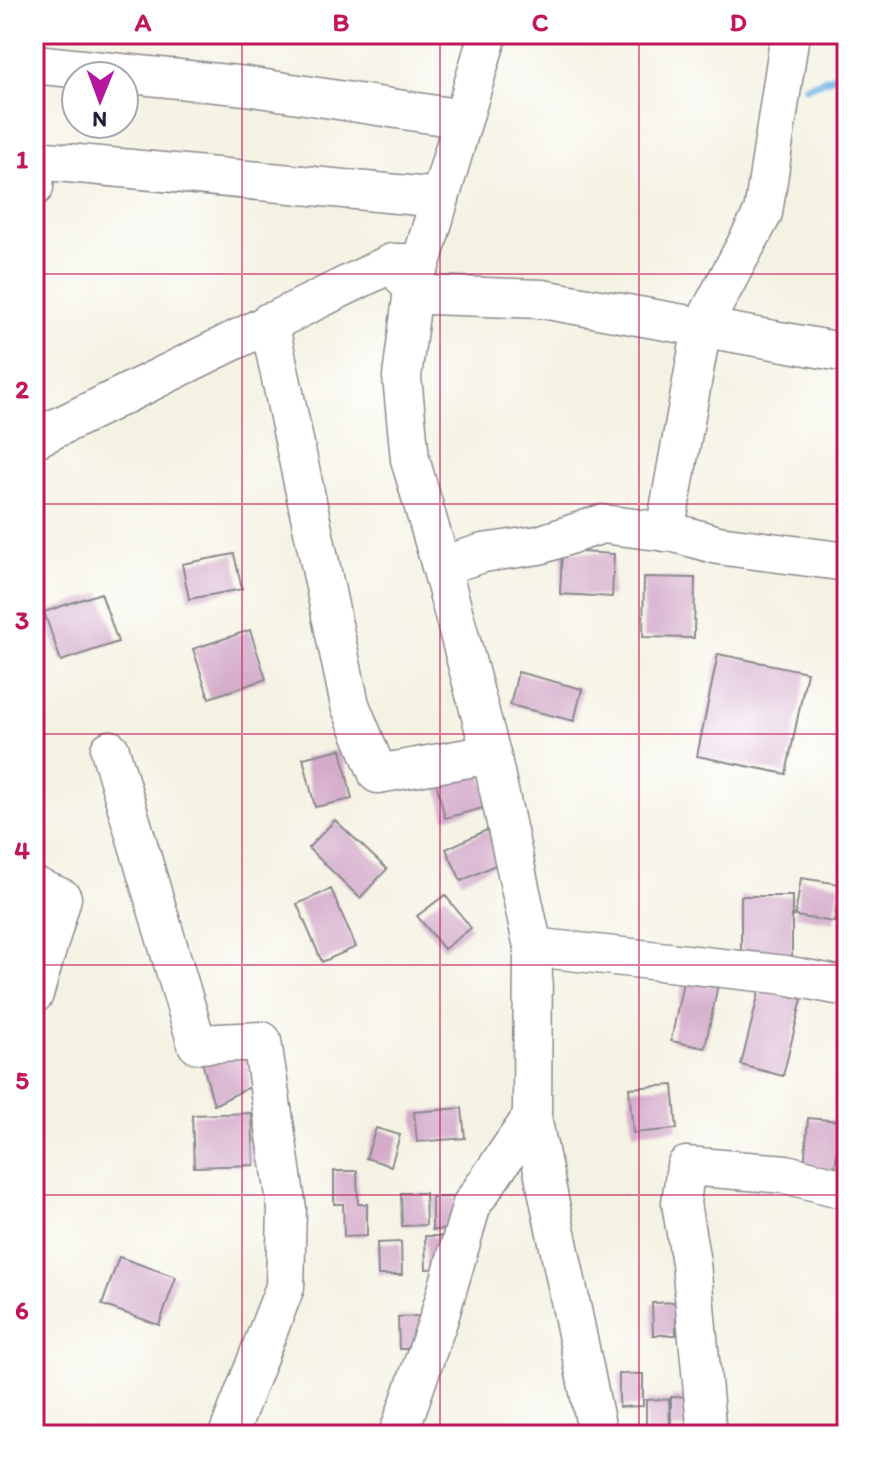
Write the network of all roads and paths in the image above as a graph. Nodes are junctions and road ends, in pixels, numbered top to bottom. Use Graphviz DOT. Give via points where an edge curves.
graph roads {
  1 [pos="486,34"];
  2 [pos="790,34"];
  3 [pos="34,64"];
  4 [pos="463,119"];
  5 [pos="34,187"];
  6 [pos="440,198"];
  7 [pos="402,276"];
  8 [pos="269,322"];
  9 [pos="702,327"];
  10 [pos="847,353"];
  11 [pos="34,439"];
  12 [pos="665,532"];
  13 [pos="847,562"];
  14 [pos="441,566"];
  15 [pos="110,750"];
  16 [pos="491,754"];
  17 [pos="34,886"];
  18 [pos="533,947"];
  19 [pos="847,987"];
  20 [pos="34,994"];
  21 [pos="532,1117"];
  22 [pos="847,1190"];
  23 [pos="228,1435"];
  24 [pos="398,1435"];
  25 [pos="598,1435"];
  26 [pos="707,1435"];
  1 -- 4 [label="street"];
  2 -- 9 [label="street" via="763,213"];
  3 -- 4 [label="street" via="246,86"];
  4 -- 6 [label="street"];
  5 -- 6 [label="street" via="36,160"];
  6 -- 7 [label="street" via="421,263"];
  7 -- 8 [label="street"];
  7 -- 9 [label="street" via="429,295 542,299"];
  7 -- 14 [label="street" via="402,377 410,459"];
  8 -- 11 [label="street"];
  8 -- 16 [label="street" via="350,705 378,774"];
  9 -- 10 [label="street"];
  9 -- 12 [label="street"];
  12 -- 13 [label="street" via="718,545"];
  12 -- 14 [label="street" via="602,524 539,545"];
  14 -- 16 [label="street"];
  15 -- 23 [label="street" via="197,1044 262,1041 287,1209 285,1287"];
  16 -- 18 [label="street"];
  17 -- 20 [label="street" via="62,898"];
  18 -- 19 [label="street" via="785,975"];
  18 -- 21 [label="street"];
  21 -- 24 [label="street" via="472,1204"];
  21 -- 25 [label="street"];
  22 -- 26 [label="street" via="786,1174 686,1166 681,1203"];
}
